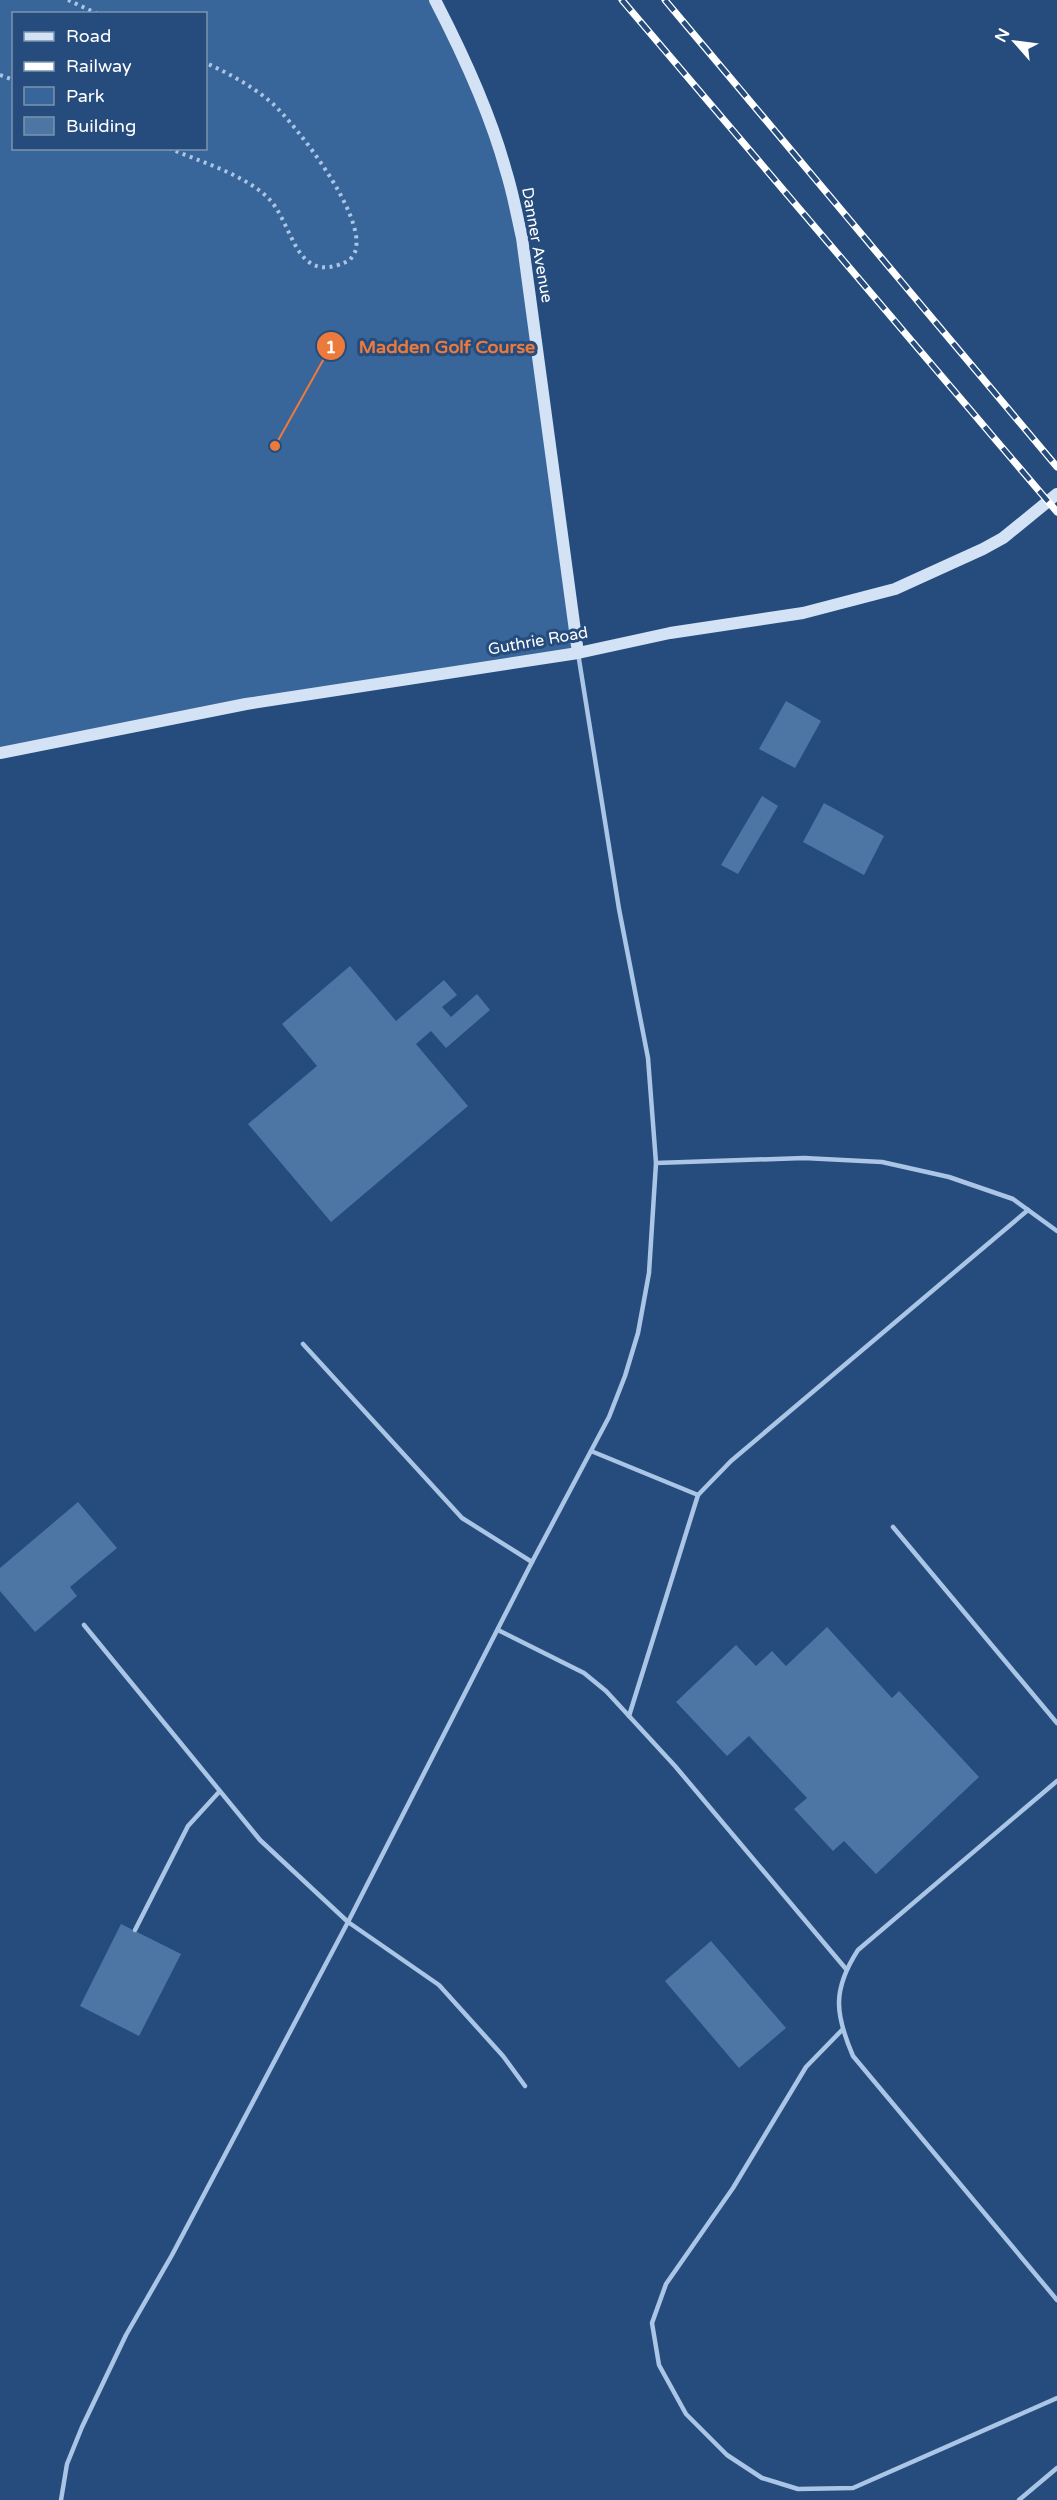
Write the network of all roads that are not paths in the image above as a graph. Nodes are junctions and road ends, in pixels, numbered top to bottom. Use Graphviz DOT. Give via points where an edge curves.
graph roads {
  1 [pos="435,0"];
  2 [pos="1057,494"];
  3 [pos="578,652"];
  4 [pos="0,753"];
  5 [pos="656,1163"];
  6 [pos="1028,1210"];
  7 [pos="1057,1231"];
  8 [pos="303,1344"];
  9 [pos="591,1451"];
  10 [pos="698,1495"];
  11 [pos="893,1527"];
  12 [pos="532,1562"];
  13 [pos="84,1625"];
  14 [pos="498,1630"];
  15 [pos="629,1716"];
  16 [pos="1057,1723"];
  17 [pos="1057,1781"];
  18 [pos="219,1792"];
  19 [pos="348,1922"];
  20 [pos="135,1930"];
  21 [pos="846,1969"];
  22 [pos="842,2030"];
  23 [pos="525,2086"];
  24 [pos="1057,2300"];
  25 [pos="1057,2398"];
  26 [pos="1057,2468"];
  27 [pos="61,2500"];
  28 [pos="1019,2500"];
  1 -- 3 [label="street, Danner Avenue" via="492,127 522,238"];
  2 -- 3 [label="street, Guthrie Road" via="1003,538 895,589 802,613"];
  3 -- 4 [label="street, Guthrie Road" via="246,704"];
  3 -- 5 [label="lane" via="619,909 648,1058"];
  5 -- 6 [label="lane" via="804,1158 882,1162 948,1177 1013,1199"];
  5 -- 9 [label="lane" via="649,1273 638,1333 609,1417"];
  6 -- 7 [label="lane"];
  6 -- 10 [label="lane" via="730,1461"];
  8 -- 12 [label="lane" via="462,1518"];
  9 -- 10 [label="lane"];
  9 -- 12 [label="lane"];
  10 -- 15 [label="lane"];
  11 -- 16 [label="lane"];
  12 -- 14 [label="lane"];
  13 -- 18 [label="lane"];
  14 -- 15 [label="lane" via="584,1673"];
  14 -- 19 [label="lane"];
  15 -- 21 [label="lane"];
  17 -- 21 [label="lane" via="858,1950"];
  18 -- 19 [label="lane" via="260,1840"];
  18 -- 20 [label="lane" via="188,1826"];
  19 -- 23 [label="lane" via="439,1985"];
  19 -- 27 [label="lane" via="126,2335 81,2427 67,2464"];
  21 -- 22 [label="lane" via="839,2001"];
  22 -- 24 [label="lane" via="853,2056"];
  22 -- 25 [label="lane" via="806,2067 733,2188 666,2284 652,2323 659,2365 686,2414 727,2455 762,2478 798,2489 853,2488"];
  26 -- 28 [label="lane"];
}
